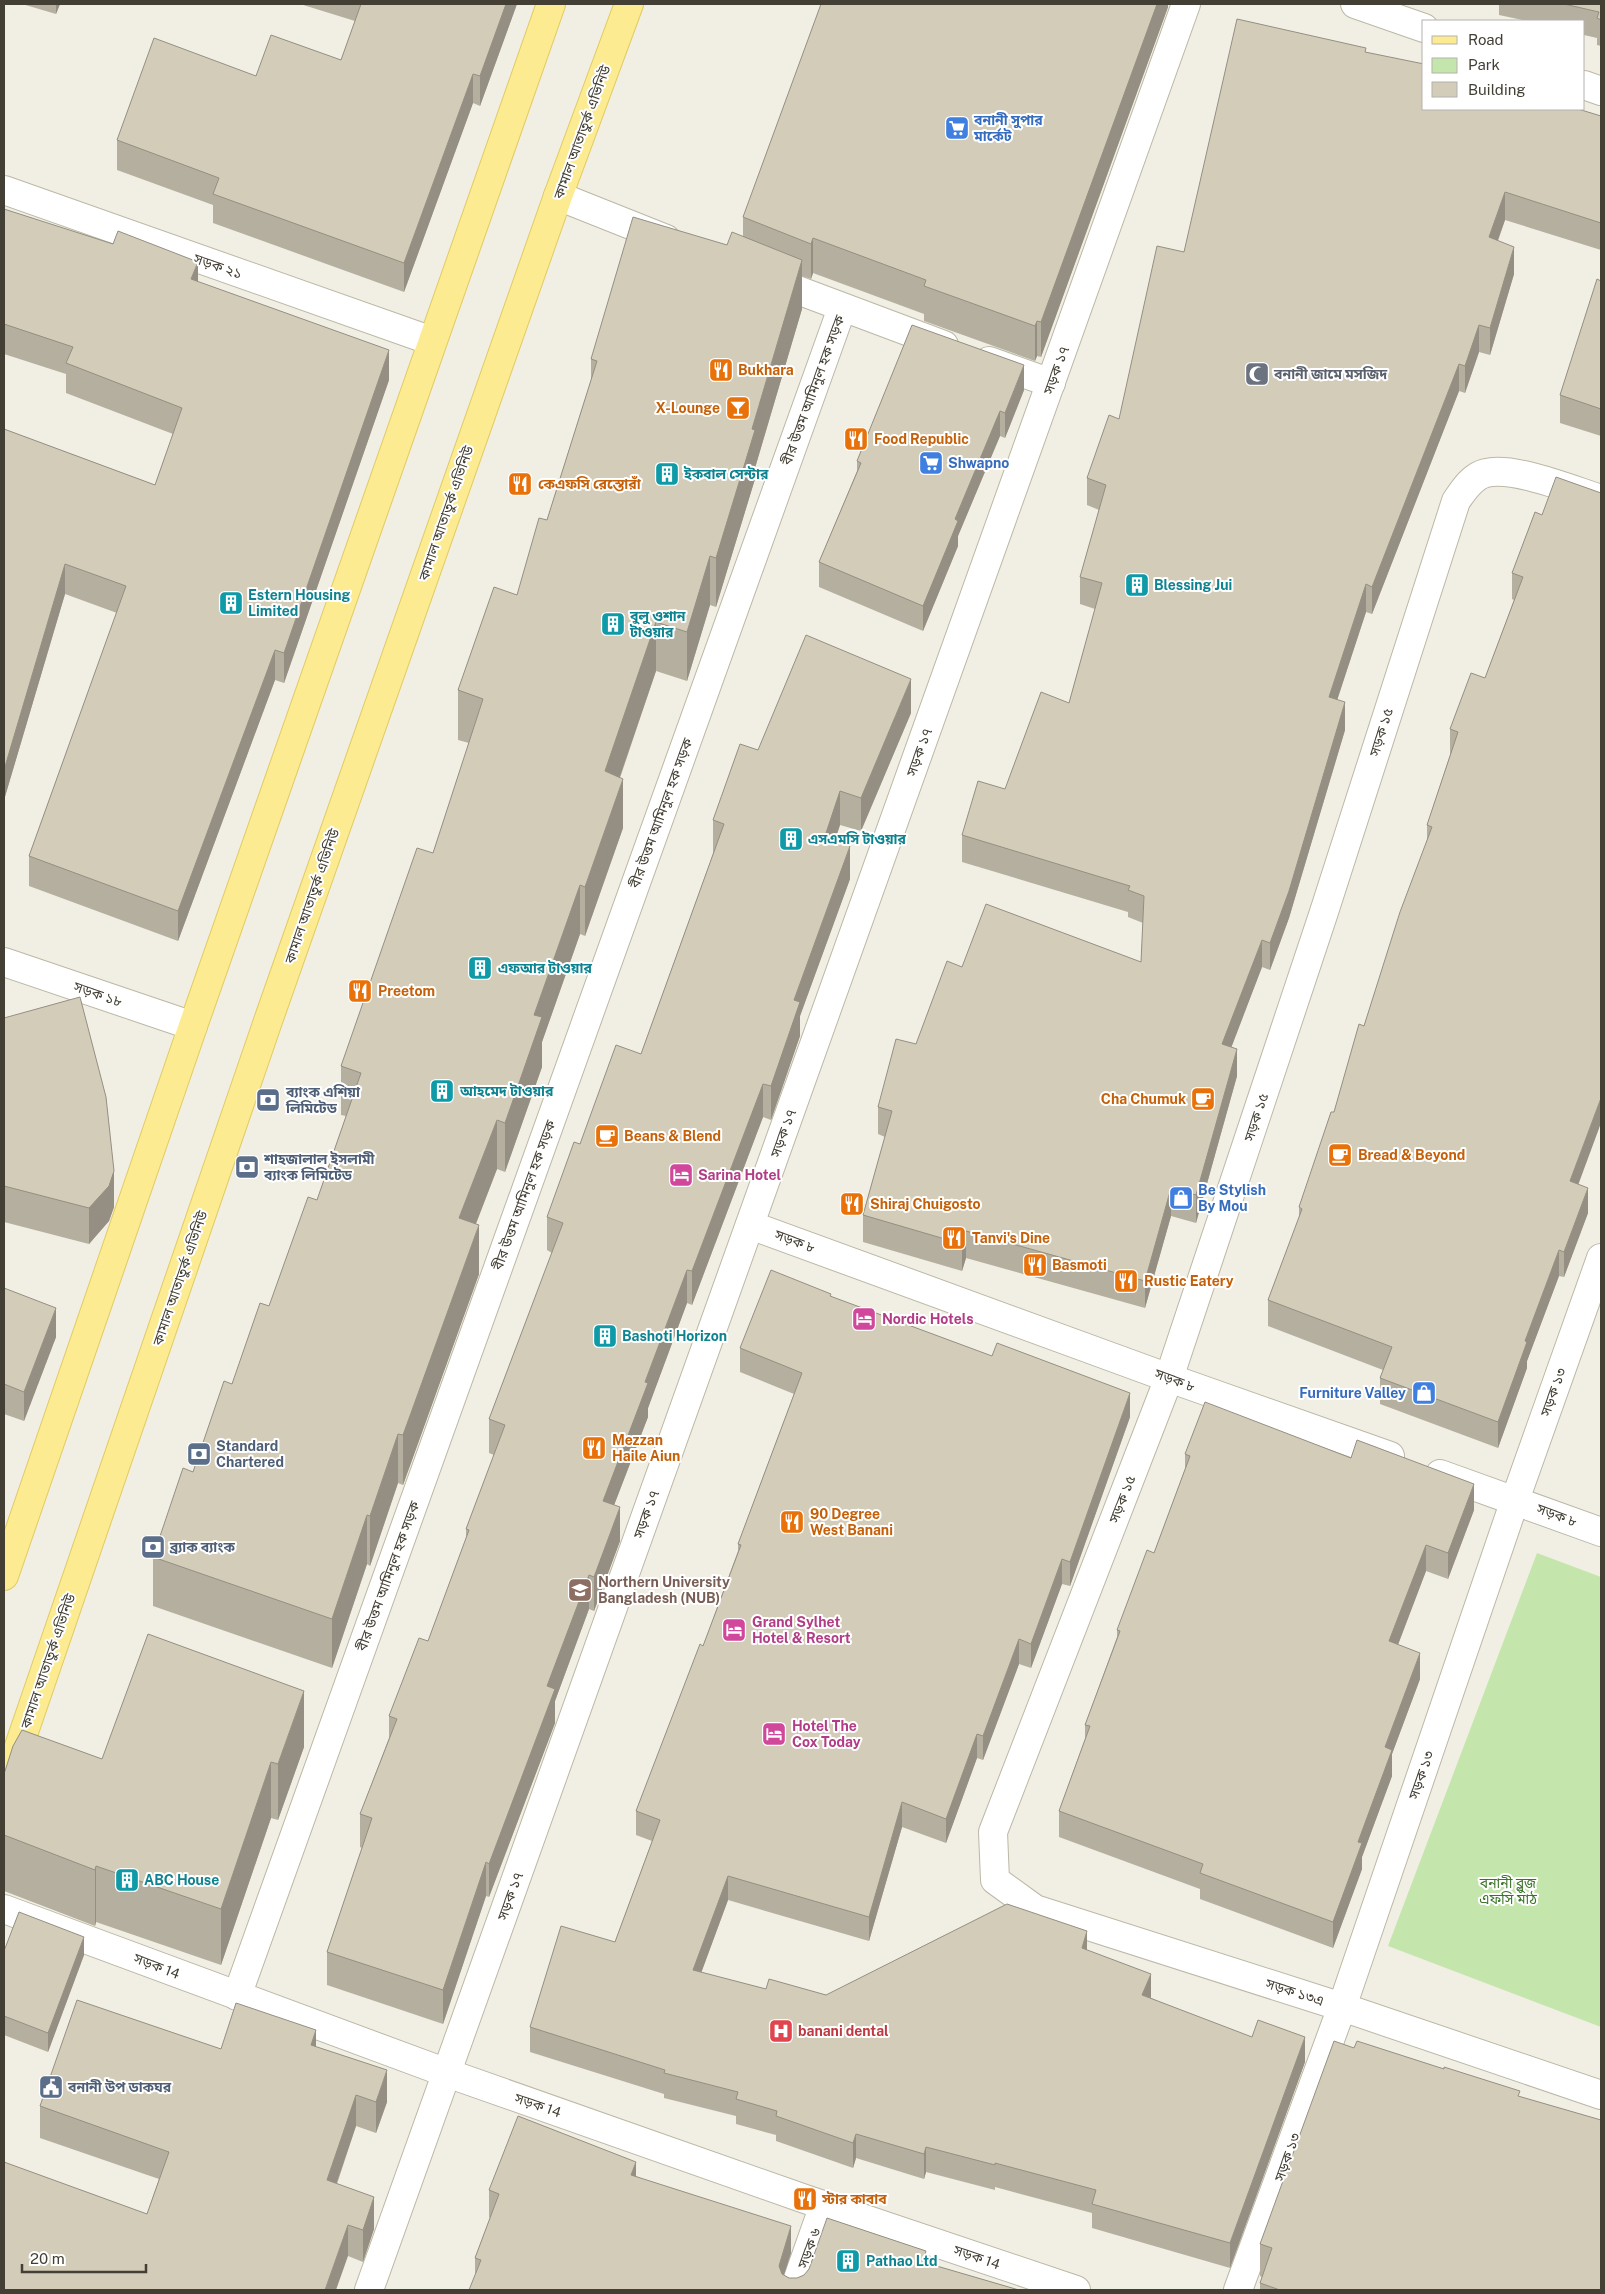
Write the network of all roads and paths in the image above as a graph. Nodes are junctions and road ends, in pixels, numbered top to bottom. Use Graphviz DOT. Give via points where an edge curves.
graph roads {
  1 [pos="551,4"];
  2 [pos="629,4"];
  3 [pos="1186,4"];
  4 [pos="1362,5"];
  5 [pos="1422,27"];
  6 [pos="1585,85"];
  7 [pos="1601,91"];
  8 [pos="4,190"];
  9 [pos="558,196"];
  10 [pos="686,247"];
  11 [pos="741,269"];
  12 [pos="842,308"];
  13 [pos="432,342"];
  14 [pos="1051,384"];
  15 [pos="1601,499"];
  16 [pos="4,962"];
  17 [pos="193,1026"];
  18 [pos="750,1224"];
  19 [pos="1601,1258"];
  20 [pos="1169,1378"];
  21 [pos="1515,1500"];
  22 [pos="1601,1532"];
  23 [pos="4,1576"];
  24 [pos="4,1790"];
  25 [pos="995,1880"];
  26 [pos="4,1908"];
  27 [pos="237,1996"];
  28 [pos="1342,2007"];
  29 [pos="447,2074"];
  30 [pos="1601,2095"];
  31 [pos="824,2205"];
  32 [pos="369,2290"];
  33 [pos="794,2290"];
  34 [pos="1076,2290"];
  35 [pos="1238,2290"];
  1 -- 13 [label="main road"];
  2 -- 9 [label="main road, কামাল আতাতুর্ক এভিনিউ"];
  3 -- 14 [label="street, সড়ক ১৭"];
  4 -- 5 [label="street"];
  6 -- 7 [label="street"];
  8 -- 13 [label="street, সড়ক ২১"];
  9 -- 10 [label="street"];
  9 -- 24 [label="main road, কামাল আতাতুর্ক এভিনিউ" via="271,1012"];
  11 -- 12 [label="street"];
  12 -- 14 [label="street"];
  12 -- 27 [label="street, বীর উত্তম আমিনুল হক সড়ক"];
  13 -- 17 [label="main road"];
  14 -- 18 [label="street, সড়ক ১৭"];
  15 -- 20 [label="street, সড়ক ১৫" via="1510,471 1484,473 1466,486 1456,501 1321,922"];
  16 -- 17 [label="street, সড়ক ১৮"];
  17 -- 23 [label="main road"];
  18 -- 20 [label="street, সড়ক ৮"];
  18 -- 29 [label="street, সড়ক ১৭"];
  19 -- 21 [label="street, সড়ক ১৩"];
  20 -- 21 [label="street, সড়ক ৮"];
  20 -- 25 [label="street, সড়ক ১৫" via="993,1832"];
  21 -- 22 [label="street, সড়ক ৮"];
  21 -- 28 [label="street, সড়ক ১৩"];
  25 -- 28 [label="street, সড়ক ১৩এ" via="1035,1908"];
  26 -- 27 [label="street, সড়ক 14"];
  27 -- 29 [label="street, সড়ক 14"];
  28 -- 30 [label="street, সড়ক ১৩এ"];
  28 -- 35 [label="street, সড়ক ১৩"];
  29 -- 31 [label="street, সড়ক 14"];
  29 -- 32 [label="street, সড়ক ১৭"];
  31 -- 33 [label="street, সড়ক ৬"];
  31 -- 34 [label="street, সড়ক 14"];
}
